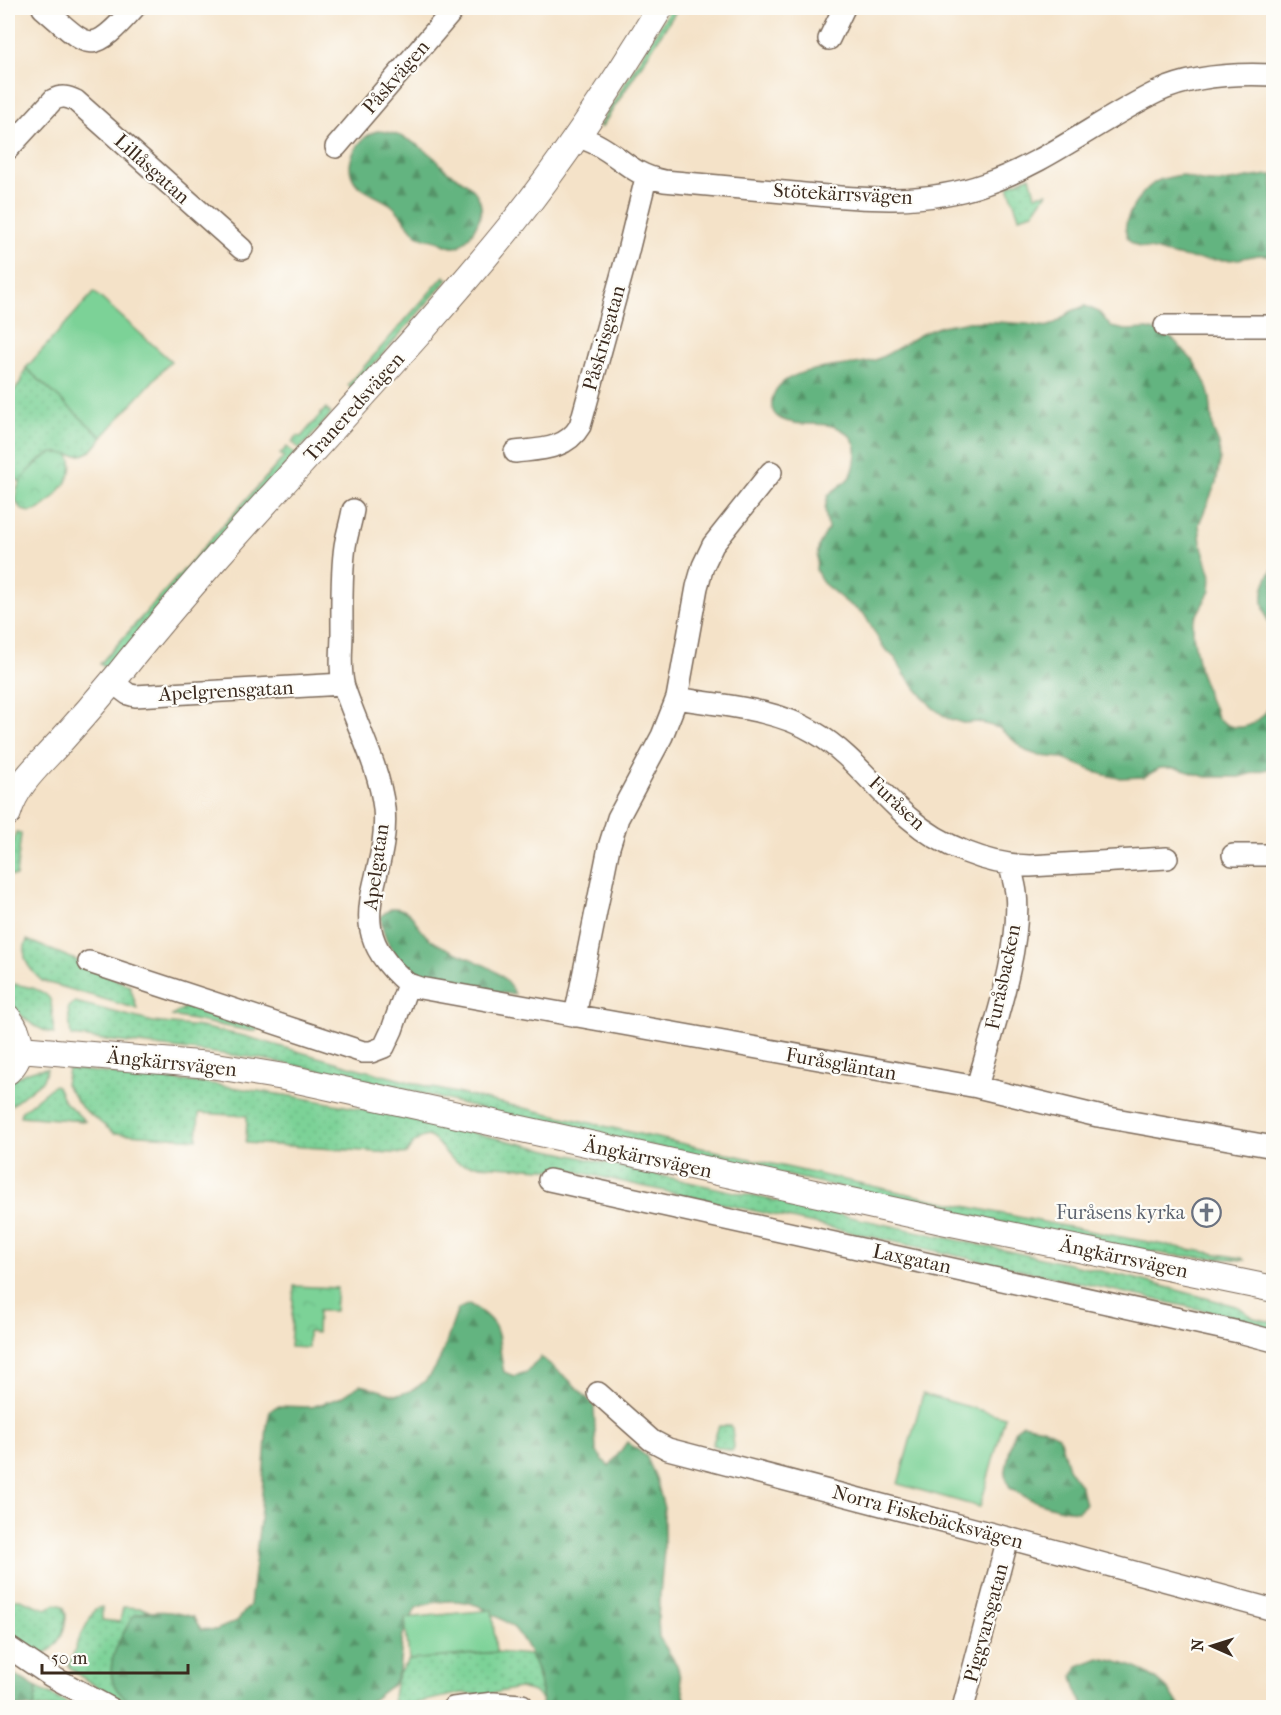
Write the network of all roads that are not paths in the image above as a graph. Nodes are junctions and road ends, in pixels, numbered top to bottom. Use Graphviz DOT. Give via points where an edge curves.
graph roads {
  1 [pos="43,8"];
  2 [pos="134,8"];
  3 [pos="454,8"];
  4 [pos="660,8"];
  5 [pos="844,8"];
  6 [pos="829,39"];
  7 [pos="1274,75"];
  8 [pos="578,136"];
  9 [pos="336,147"];
  10 [pos="8,149"];
  11 [pos="646,178"];
  12 [pos="242,249"];
  13 [pos="1166,326"];
  14 [pos="1274,326"];
  15 [pos="515,452"];
  16 [pos="771,472"];
  17 [pos="353,510"];
  18 [pos="112,682"];
  19 [pos="343,684"];
  20 [pos="676,698"];
  21 [pos="14,781"];
  22 [pos="8,813"];
  23 [pos="1233,855"];
  24 [pos="1274,855"];
  25 [pos="1167,858"];
  26 [pos="1010,866"];
  27 [pos="89,962"];
  28 [pos="408,984"];
  29 [pos="575,1016"];
  30 [pos="8,1018"];
  31 [pos="20,1049"];
  32 [pos="8,1071"];
  33 [pos="977,1087"];
  34 [pos="1274,1147"];
  35 [pos="549,1180"];
  36 [pos="1274,1288"];
  37 [pos="1274,1341"];
  38 [pos="598,1394"];
  39 [pos="1008,1538"];
  40 [pos="1274,1610"];
  41 [pos="8,1647"];
  42 [pos="522,1705"];
  43 [pos="110,1707"];
  44 [pos="453,1707"];
  45 [pos="963,1707"];
  1 -- 2 [label="street" via="87,42 102,40"];
  3 -- 9 [label="street, Påskvägen"];
  4 -- 8 [label="street, Traneredsvägen"];
  5 -- 6 [label="street"];
  7 -- 11 [label="street, Stötekärrsvägen" via="1217,76 1158,91 1033,163 986,184 939,196 864,199"];
  8 -- 11 [label="street, Stötekärrsvägen"];
  8 -- 18 [label="street, Traneredsvägen" via="468,276"];
  10 -- 12 [label="street, Lillåsgatan" via="46,107 59,97 68,97"];
  11 -- 15 [label="street, Påskrisgatan" via="580,426 568,441 556,447"];
  13 -- 14 [label="street"];
  16 -- 20 [label="street" via="713,545 703,566"];
  17 -- 19 [label="street, Apelgatan" via="342,589"];
  18 -- 19 [label="street, Apelgrensgatan" via="135,696"];
  18 -- 21 [label="street, Traneredsvägen"];
  19 -- 28 [label="street, Apelgatan" via="381,789 384,810 383,849 370,898 370,931 385,961"];
  20 -- 26 [label="street, Furåsen" via="799,724 833,743 909,818 931,834 981,858"];
  20 -- 29 [label="street" via="662,736 615,827"];
  21 -- 22 [label="street, Traneredsvägen" via="15,794"];
  23 -- 24 [label="street"];
  25 -- 26 [label="street, Furåsen"];
  26 -- 33 [label="street, Furåsbacken" via="1016,893 1014,944"];
  27 -- 28 [label="street" via="363,1052 384,1047"];
  28 -- 29 [label="street, Furåsgläntan"];
  29 -- 33 [label="street, Furåsgläntan"];
  30 -- 31 [label="street" via="19,1037"];
  31 -- 32 [label="street"];
  31 -- 36 [label="street, Ängkärrsvägen" via="210,1065 284,1077 919,1216"];
  33 -- 34 [label="street, Furåsgläntan" via="1098,1116"];
  35 -- 37 [label="street, Laxgatan"];
  38 -- 39 [label="street, Norra Fiskebäcksvägen" via="651,1440 668,1449"];
  39 -- 40 [label="street, Norra Fiskebäcksvägen"];
  39 -- 45 [label="street, Piggvarsgatan"];
  41 -- 43 [label="street" via="51,1677"];
  42 -- 44 [label="street"];
}
